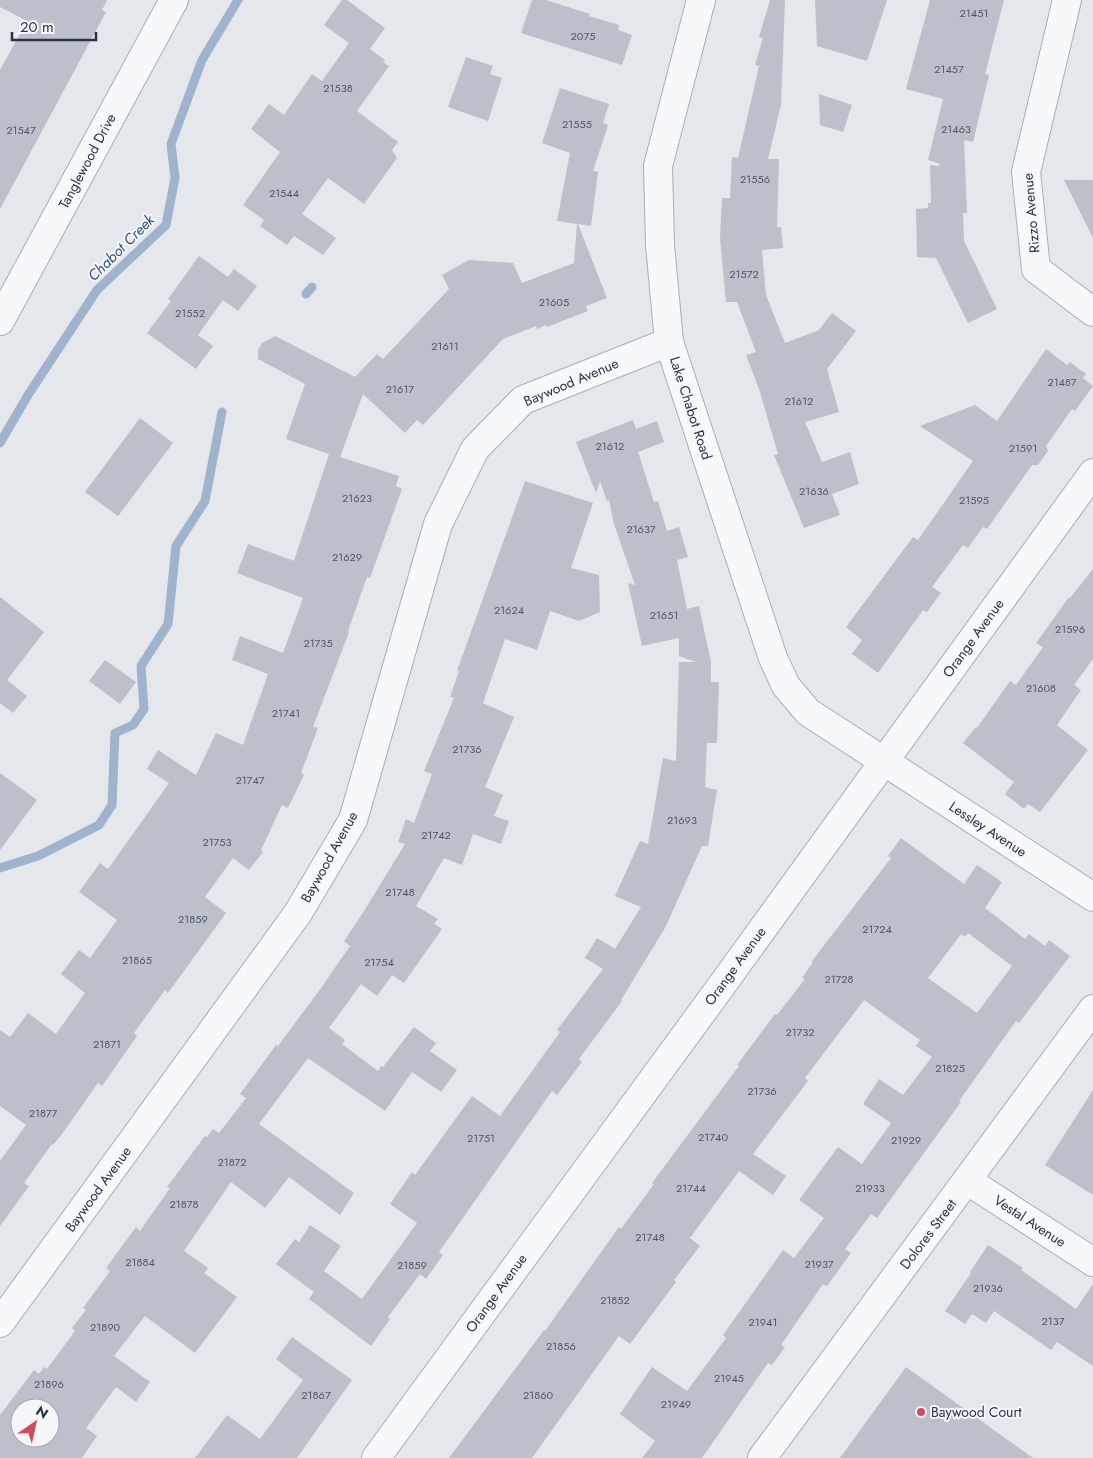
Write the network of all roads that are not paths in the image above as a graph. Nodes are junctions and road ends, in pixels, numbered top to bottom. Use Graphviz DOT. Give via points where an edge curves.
graph roads {
  1 [pos="174,0"];
  2 [pos="701,0"];
  3 [pos="1067,0"];
  4 [pos="1093,312"];
  5 [pos="0,321"];
  6 [pos="669,342"];
  7 [pos="1093,473"];
  8 [pos="883,761"];
  9 [pos="1093,897"];
  10 [pos="1093,1009"];
  11 [pos="968,1181"];
  12 [pos="1093,1262"];
  13 [pos="0,1323"];
  14 [pos="376,1458"];
  15 [pos="762,1458"];
  1 -- 5 [label="street, Tanglewood Drive"];
  2 -- 6 [label="street, Lake Chabot Road" via="658,166 660,245"];
  3 -- 4 [label="street, Rizzo Avenue" via="1026,172 1036,270"];
  6 -- 8 [label="street, Lake Chabot Road" via="773,658 786,686 808,712"];
  6 -- 13 [label="street, Baywood Avenue" via="523,400 475,449 438,524 353,820 298,913"];
  7 -- 8 [label="street, Orange Avenue"];
  8 -- 9 [label="street, Lessley Avenue"];
  8 -- 14 [label="street, Orange Avenue"];
  10 -- 11 [label="street, Dolores Street"];
  11 -- 12 [label="street, Vestal Avenue"];
  11 -- 15 [label="street, Dolores Street"];
}
